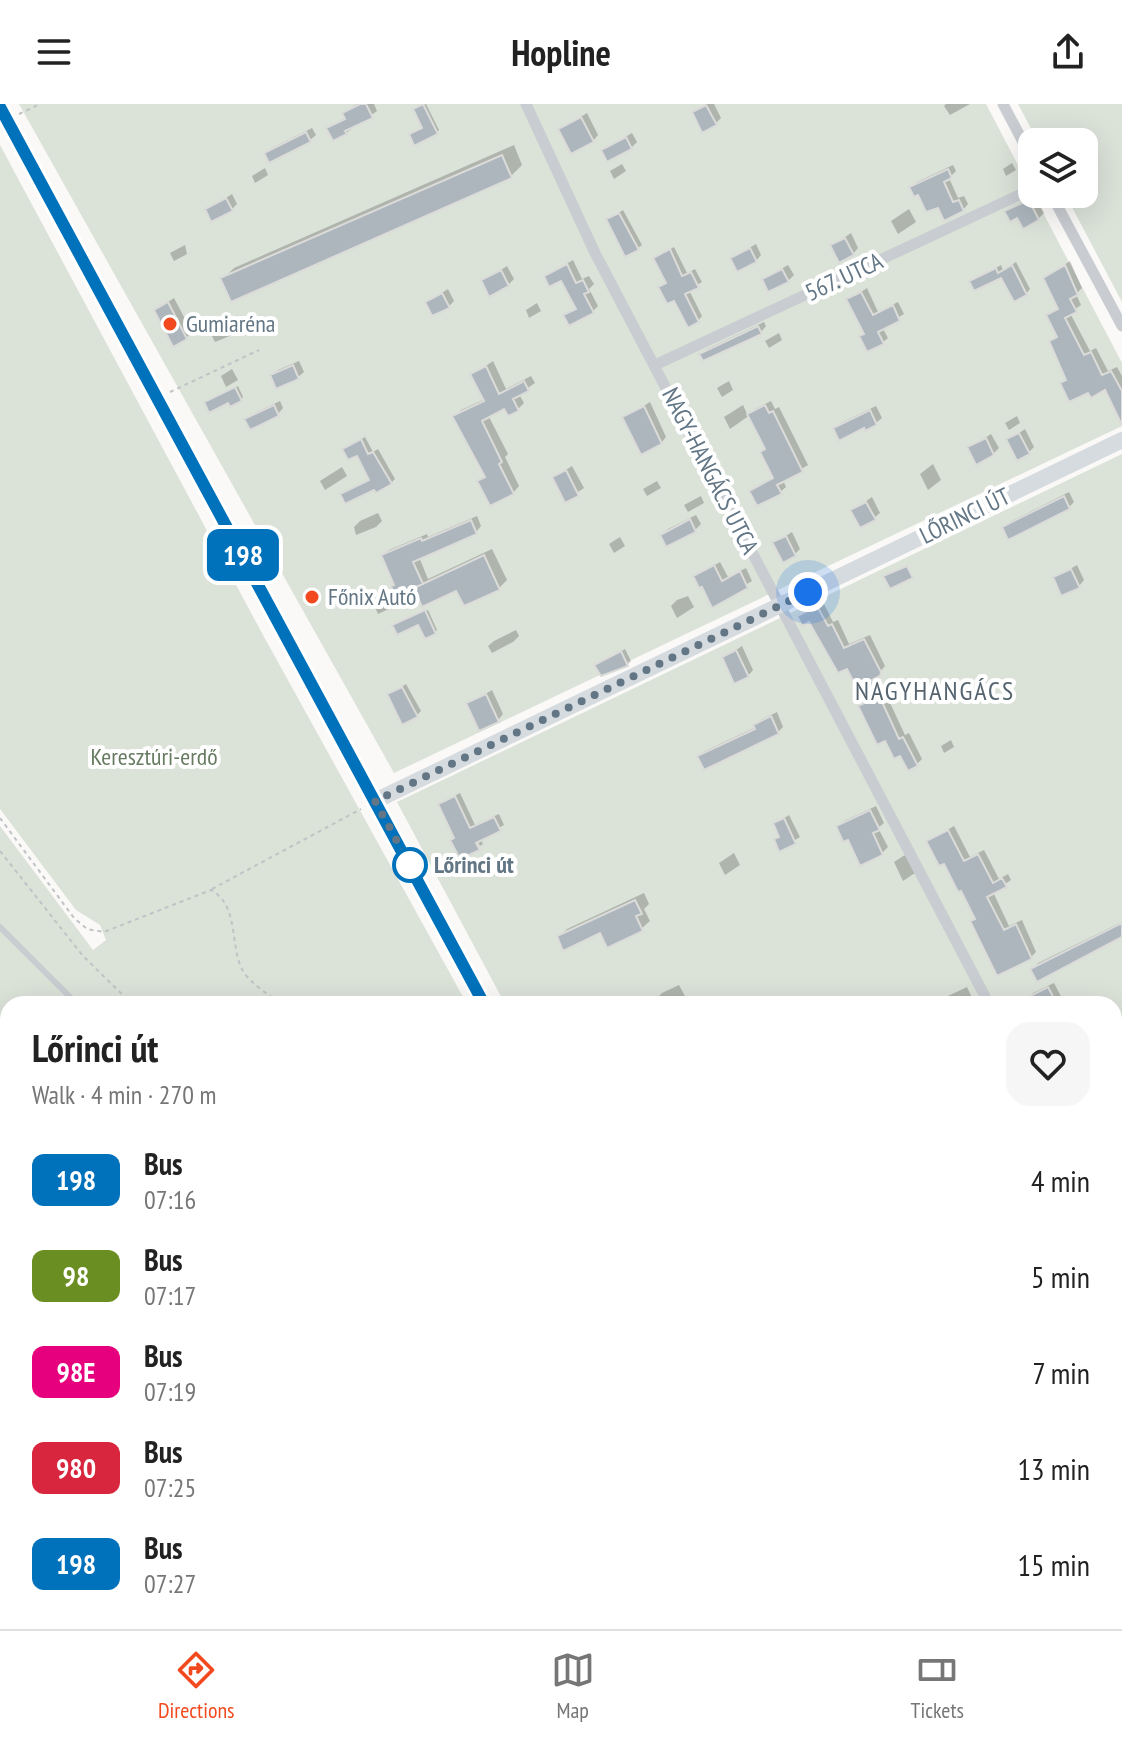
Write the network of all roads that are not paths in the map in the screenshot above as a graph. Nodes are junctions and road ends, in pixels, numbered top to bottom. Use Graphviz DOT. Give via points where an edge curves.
graph roads {
  1 [pos="526,104"];
  2 [pos="1003,104"];
  3 [pos="3,113"];
  4 [pos="1018,132"];
  5 [pos="1018,196"];
  6 [pos="1059,208"];
  7 [pos="1122,326"];
  8 [pos="655,365"];
  9 [pos="1122,440"];
  10 [pos="779,606"];
  11 [pos="375,801"];
  12 [pos="0,927"];
  13 [pos="69,996"];
  14 [pos="480,996"];
  15 [pos="985,996"];
  1 -- 8 [label="street, NAGY-HANGÁCS UTCA" via="595,253"];
  2 -- 4 [label="street"];
  3 -- 11 [label="main road"];
  5 -- 8 [label="street, 567. UTCA"];
  6 -- 7 [label="street"];
  8 -- 10 [label="street, NAGY-HANGÁCS UTCA"];
  9 -- 10 [label="main road, LŐRINCI ÚT"];
  10 -- 11 [label="main road, LŐRINCI ÚT"];
  10 -- 15 [label="street, NAGY-HANGÁCS UTCA"];
  11 -- 14 [label="main road"];
  12 -- 13 [label="lane"];
}
